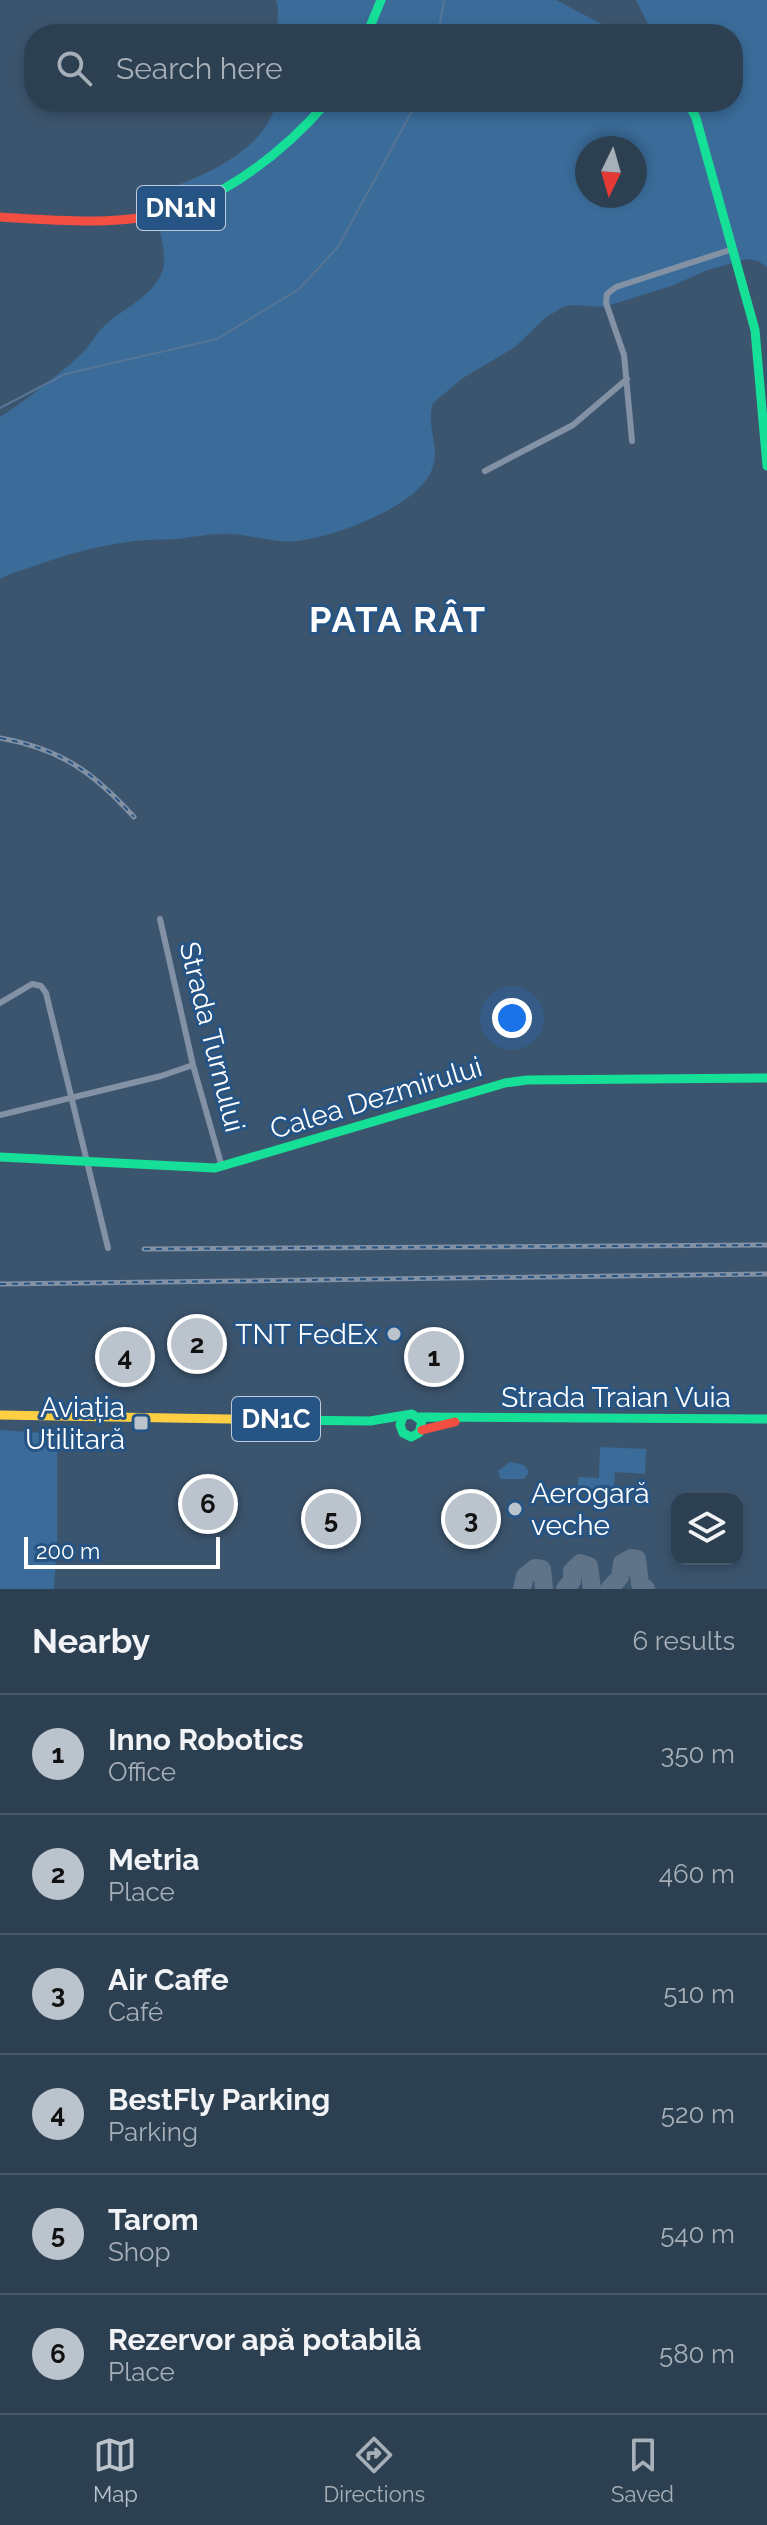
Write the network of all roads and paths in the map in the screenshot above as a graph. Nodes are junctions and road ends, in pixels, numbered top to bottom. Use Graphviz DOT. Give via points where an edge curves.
graph roads {
  1 [pos="381,0"];
  2 [pos="371,24"];
  3 [pos="319,112"];
  4 [pos="693,112"];
  5 [pos="0,217"];
  6 [pos="733,249"];
  7 [pos="627,379"];
  8 [pos="632,441"];
  9 [pos="767,466"];
  10 [pos="485,471"];
  11 [pos="160,919"];
  12 [pos="0,1003"];
  13 [pos="193,1065"];
  14 [pos="767,1078"];
  15 [pos="71,1098"];
  16 [pos="0,1115"];
  17 [pos="0,1157"];
  18 [pos="86,1160"];
  19 [pos="222,1167"];
  20 [pos="108,1248"];
  21 [pos="0,1415"];
  22 [pos="403,1417"];
  23 [pos="420,1417"];
  24 [pos="465,1419"];
  25 [pos="767,1419"];
  26 [pos="370,1421"];
  27 [pos="401,1429"];
  28 [pos="422,1430"];
  1 -- 2 [label="main road"];
  3 -- 5 [label="main road, DN1N" via="267,162 216,195 164,214"];
  4 -- 6 [label="main road"];
  6 -- 7 [label="street" via="609,291 606,303"];
  6 -- 9 [label="main road" via="755,330"];
  7 -- 8 [label="street"];
  7 -- 10 [label="street" via="573,425"];
  11 -- 13 [label="street, Strada Turnului"];
  12 -- 15 [label="street" via="32,984 41,986"];
  13 -- 15 [label="street"];
  13 -- 19 [label="street, Strada Turnului"];
  14 -- 19 [label="main road, Calea Dezmirului" via="505,1083"];
  15 -- 16 [label="street"];
  15 -- 18 [label="street"];
  17 -- 18 [label="main road, Calea Dezmirului"];
  18 -- 19 [label="main road, Calea Dezmirului"];
  18 -- 20 [label="street"];
  21 -- 26 [label="main road, Strada Traian Vuia / DN1C"];
  22 -- 23 [label="main road, Strada Traian Vuia / DN1C"];
  22 -- 26 [label="main road, Strada Traian Vuia / DN1C"];
  22 -- 27 [label="main road"];
  23 -- 24 [label="main road, Strada Traian Vuia / DN1C"];
  23 -- 28 [label="main road"];
  24 -- 25 [label="main road, Strada Traian Vuia / DN1C"];
  24 -- 28 [label="main road, Strada Traian Vuia / DN1C"];
  26 -- 27 [label="main road, Strada Traian Vuia / DN1C"];
  27 -- 28 [label="main road, Strada Traian Vuia / DN1C" via="411,1437"];
}
